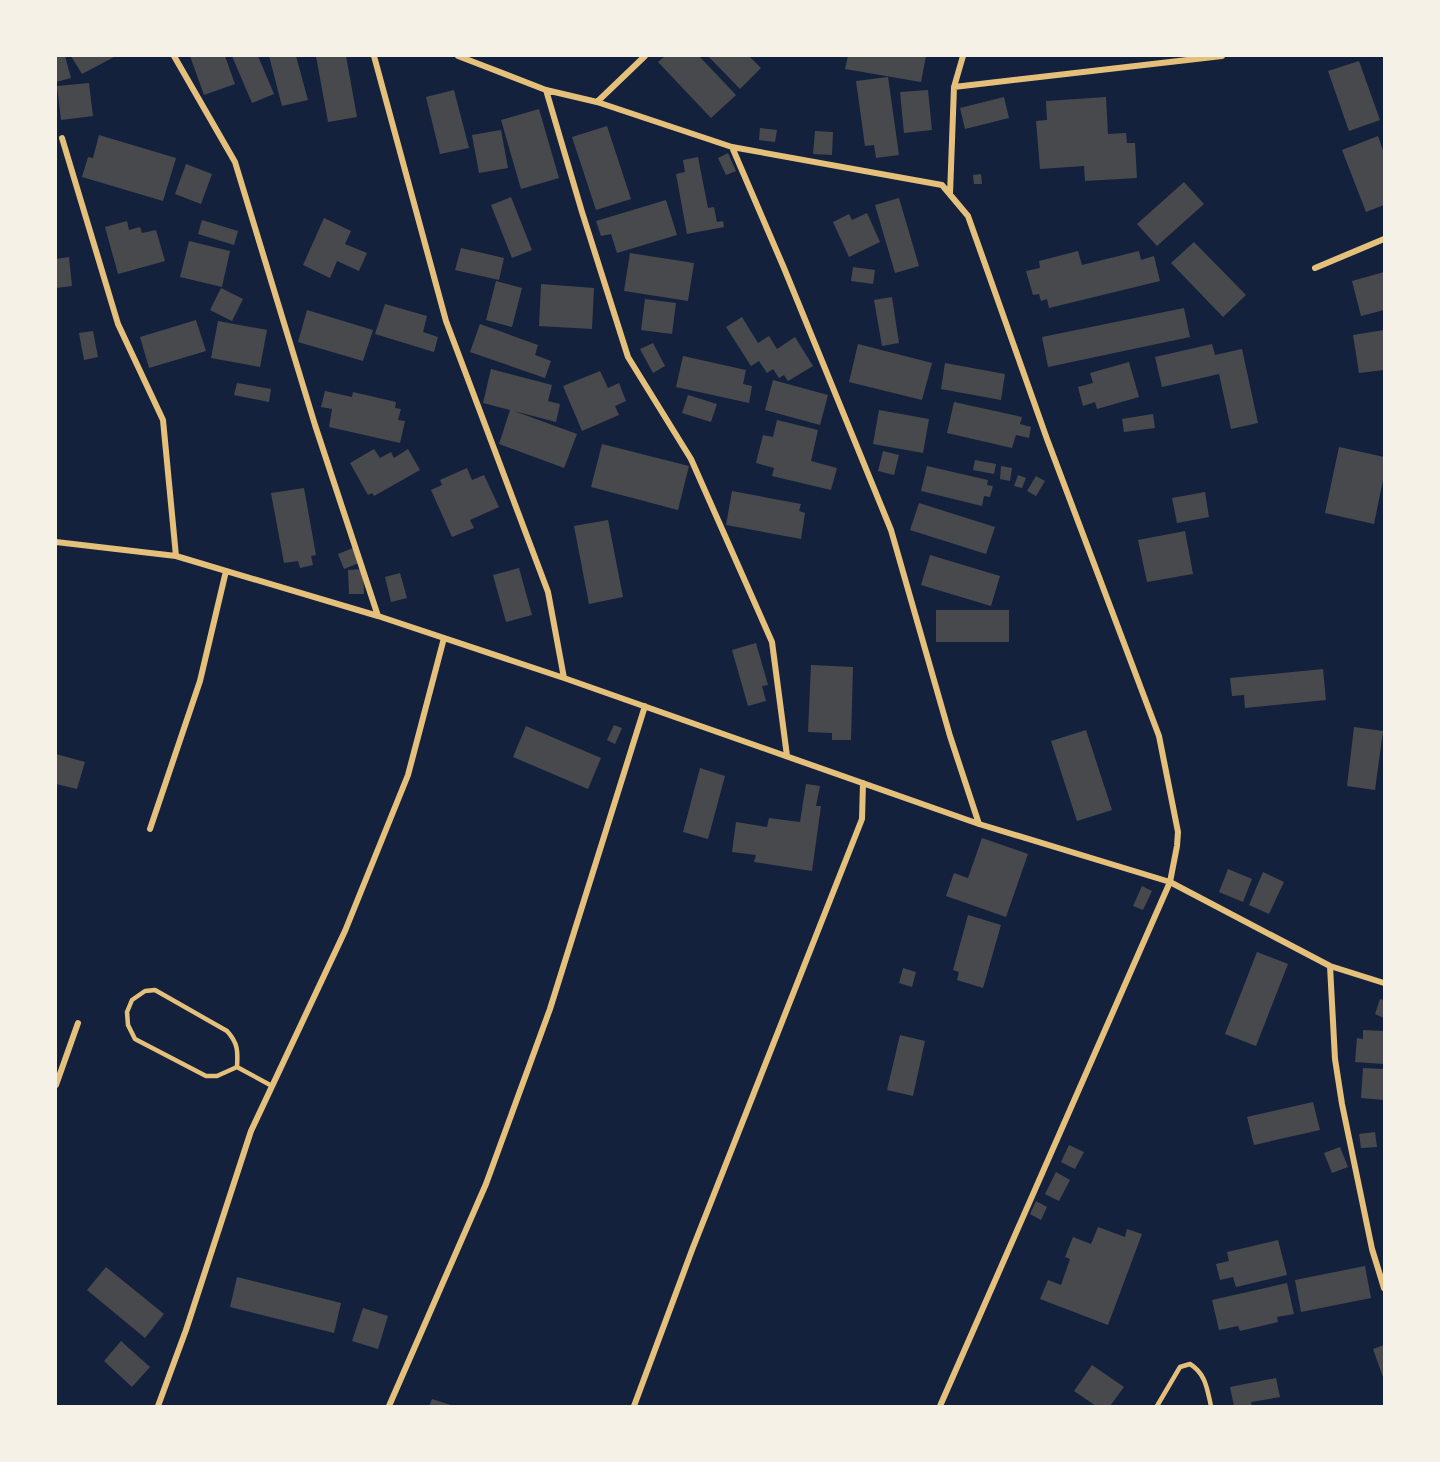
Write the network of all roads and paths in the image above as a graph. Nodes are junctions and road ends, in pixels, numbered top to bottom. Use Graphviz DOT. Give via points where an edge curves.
graph roads {
  1 [pos="174,56"];
  2 [pos="374,56"];
  3 [pos="458,56"];
  4 [pos="645,56"];
  5 [pos="963,56"];
  6 [pos="1222,56"];
  7 [pos="954,87"];
  8 [pos="546,90"];
  9 [pos="597,102"];
  10 [pos="62,138"];
  11 [pos="732,147"];
  12 [pos="950,195"];
  13 [pos="1384,239"];
  14 [pos="1315,268"];
  15 [pos="56,543"];
  16 [pos="176,556"];
  17 [pos="226,571"];
  18 [pos="378,616"];
  19 [pos="444,638"];
  20 [pos="564,678"];
  21 [pos="645,706"];
  22 [pos="787,756"];
  23 [pos="863,783"];
  24 [pos="979,824"];
  25 [pos="150,829"];
  26 [pos="1170,882"];
  27 [pos="1330,966"];
  28 [pos="1384,983"];
  29 [pos="78,1023"];
  30 [pos="237,1067"];
  31 [pos="56,1085"];
  32 [pos="272,1086"];
  33 [pos="1384,1288"];
  34 [pos="158,1407"];
  35 [pos="389,1407"];
  36 [pos="634,1407"];
  37 [pos="940,1407"];
  38 [pos="1157,1407"];
  39 [pos="1211,1407"];
  1 -- 18 [label="street" via="235,162 311,415"];
  2 -- 20 [label="street" via="446,321 548,592"];
  3 -- 8 [label="street"];
  4 -- 9 [label="street"];
  5 -- 7 [label="street"];
  6 -- 7 [label="street"];
  7 -- 12 [label="street"];
  8 -- 9 [label="street"];
  8 -- 22 [label="street" via="628,357 691,459 772,642"];
  9 -- 11 [label="street"];
  10 -- 16 [label="street" via="118,324 163,420"];
  11 -- 12 [label="street" via="942,185"];
  11 -- 24 [label="street" via="891,530"];
  12 -- 26 [label="street" via="968,216 1159,735 1178,832"];
  13 -- 14 [label="street"];
  15 -- 16 [label="street"];
  16 -- 17 [label="street"];
  17 -- 18 [label="street"];
  17 -- 25 [label="street" via="200,681"];
  18 -- 19 [label="street"];
  19 -- 20 [label="street"];
  19 -- 32 [label="street" via="408,775 345,931"];
  20 -- 21 [label="street"];
  21 -- 22 [label="street"];
  21 -- 35 [label="street" via="550,1009 510,1119 486,1184"];
  22 -- 23 [label="street"];
  23 -- 24 [label="street"];
  23 -- 36 [label="street" via="862,819"];
  24 -- 26 [label="street"];
  26 -- 27 [label="street"];
  26 -- 37 [label="street"];
  27 -- 28 [label="street"];
  27 -- 33 [label="street" via="1335,1059 1342,1104 1371,1249"];
  29 -- 31 [label="street"];
  30 -- 30 [label="lane" via="236,1040 227,1030 154,990 132,1000 127,1012 135,1039 206,1076 217,1077"];
  30 -- 32 [label="lane"];
  32 -- 34 [label="street" via="251,1131"];
  38 -- 39 [label="lane" via="1180,1368 1190,1364 1200,1370 1206,1381"];
}
